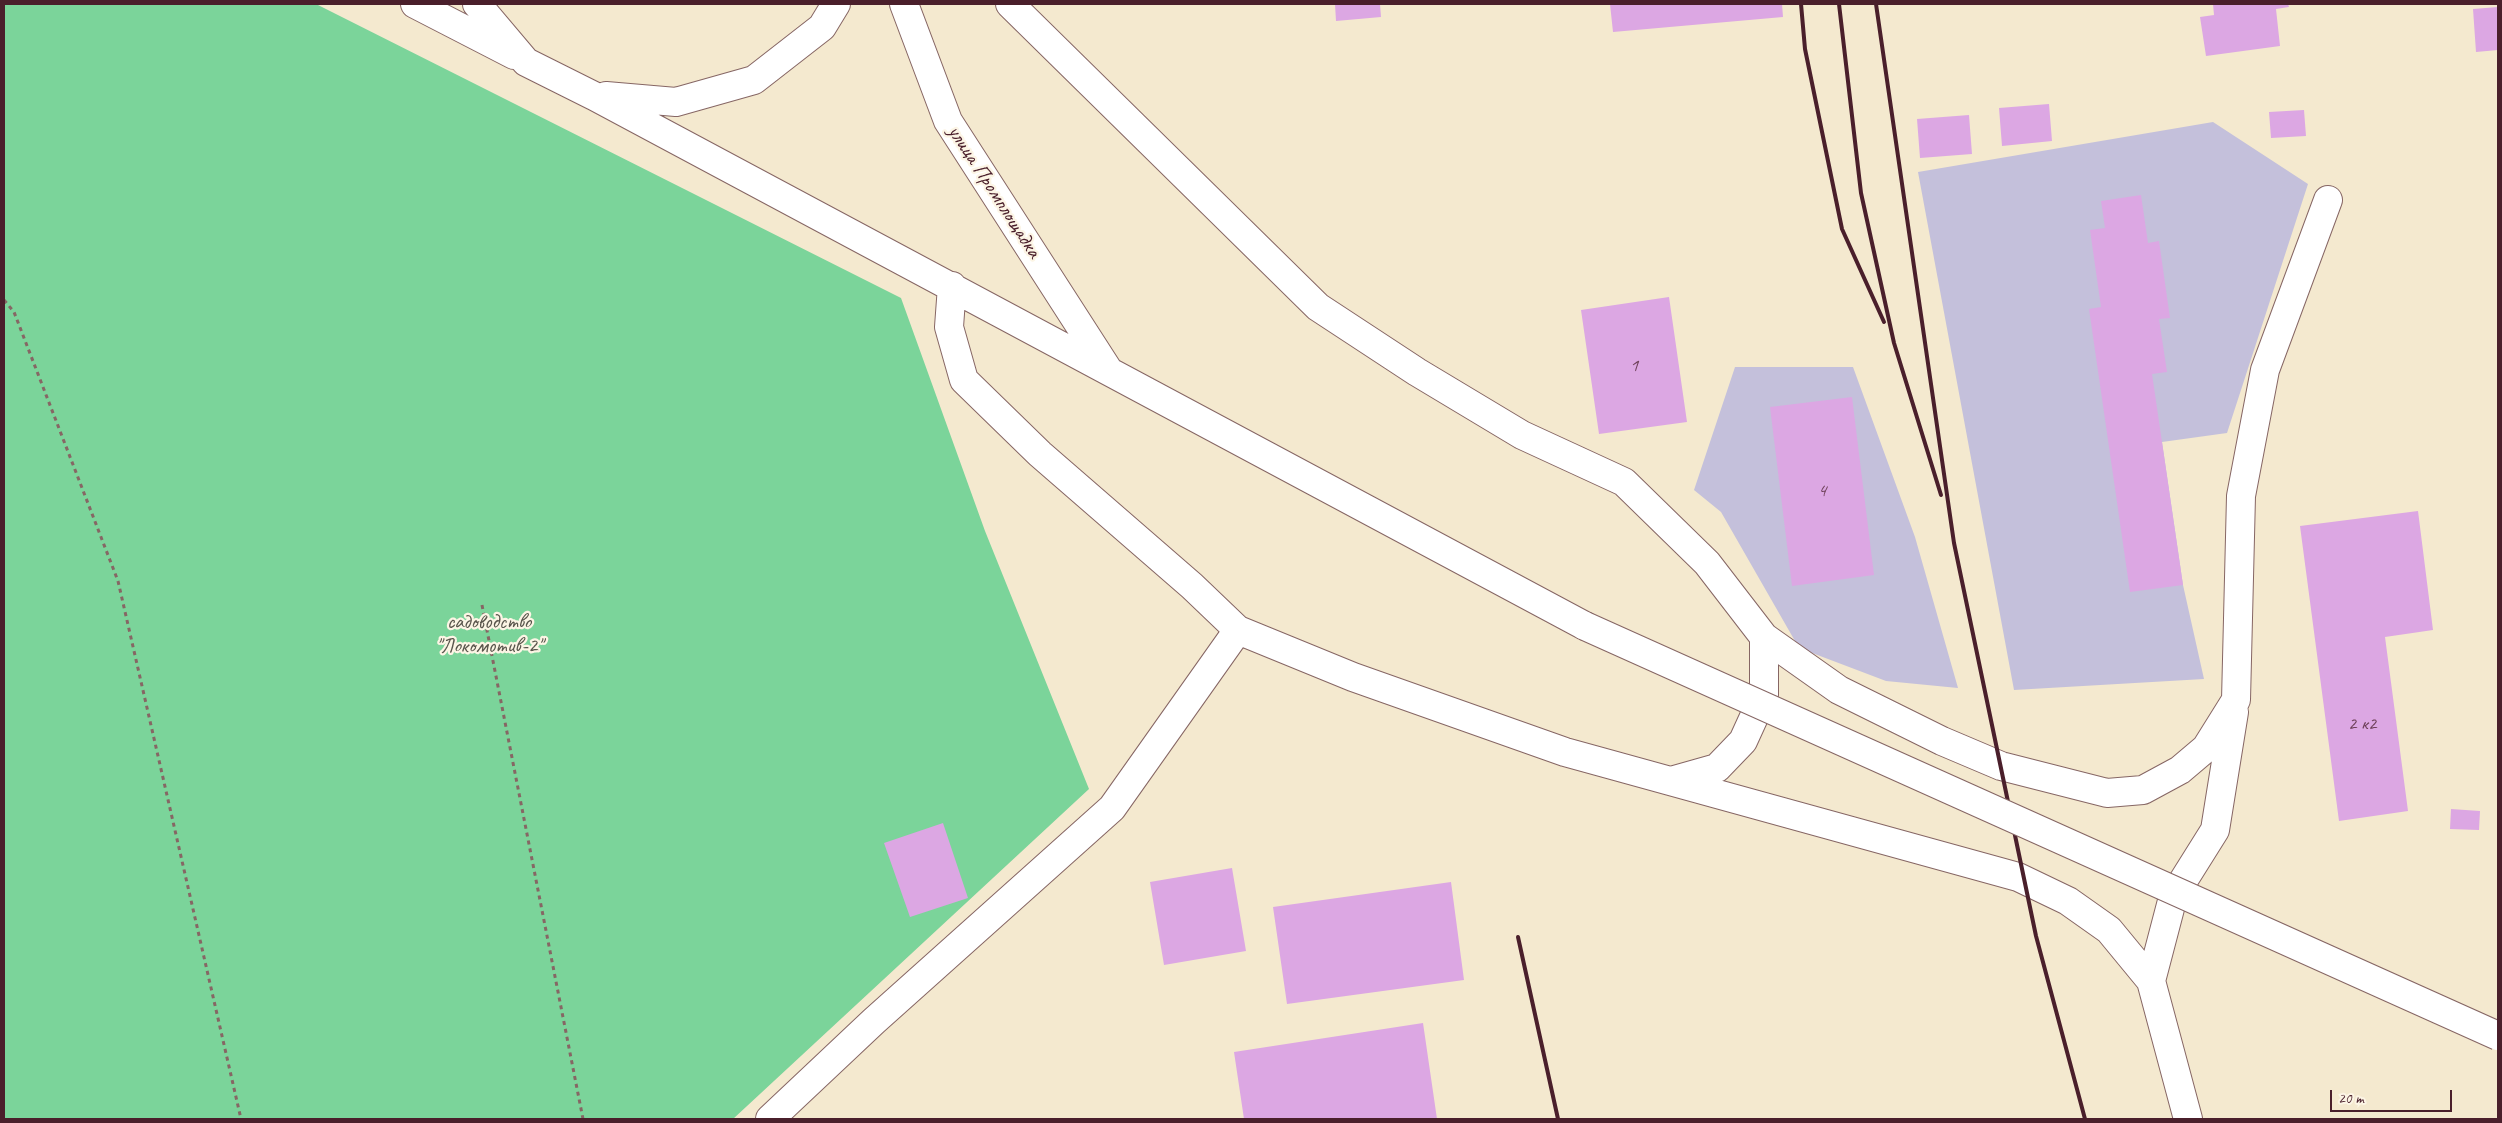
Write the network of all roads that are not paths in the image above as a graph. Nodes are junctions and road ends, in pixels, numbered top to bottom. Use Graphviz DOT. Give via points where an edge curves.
graph roads {
  1 [pos="415,4"];
  2 [pos="477,4"];
  3 [pos="836,4"];
  4 [pos="904,4"];
  5 [pos="1010,4"];
  6 [pos="526,62"];
  7 [pos="594,96"];
  8 [pos="2328,200"];
  9 [pos="952,286"];
  10 [pos="1108,369"];
  11 [pos="1238,630"];
  12 [pos="1764,637"];
  13 [pos="2236,700"];
  14 [pos="1671,781"];
  15 [pos="2151,981"];
  16 [pos="2498,1036"];
  17 [pos="770,1119"];
  18 [pos="2188,1119"];
  1 -- 6 [label="street"];
  2 -- 6 [label="street"];
  3 -- 7 [label="street" via="822,27 754,80 676,102"];
  4 -- 10 [label="street, улица Промплощадка" via="948,121"];
  5 -- 12 [label="street" via="1318,307 1522,435 1624,482 1707,563"];
  6 -- 7 [label="street"];
  7 -- 9 [label="street"];
  8 -- 13 [label="street" via="2265,370 2241,496"];
  9 -- 10 [label="street"];
  9 -- 11 [label="street" via="949,327 964,380 1040,454"];
  10 -- 16 [label="street, bridge" via="1586,626"];
  11 -- 14 [label="street" via="1353,677 1565,752"];
  11 -- 17 [label="street" via="1112,808 874,1021"];
  12 -- 13 [label="street" via="1839,690 1942,741 2001,766 2107,793 2143,790 2180,770 2206,748"];
  12 -- 14 [label="street" via="1764,695 1743,741 1717,768"];
  13 -- 15 [label="street" via="2216,830 2173,897"];
  14 -- 15 [label="street" via="2025,880 2068,901 2109,930"];
  15 -- 18 [label="street"];
}
